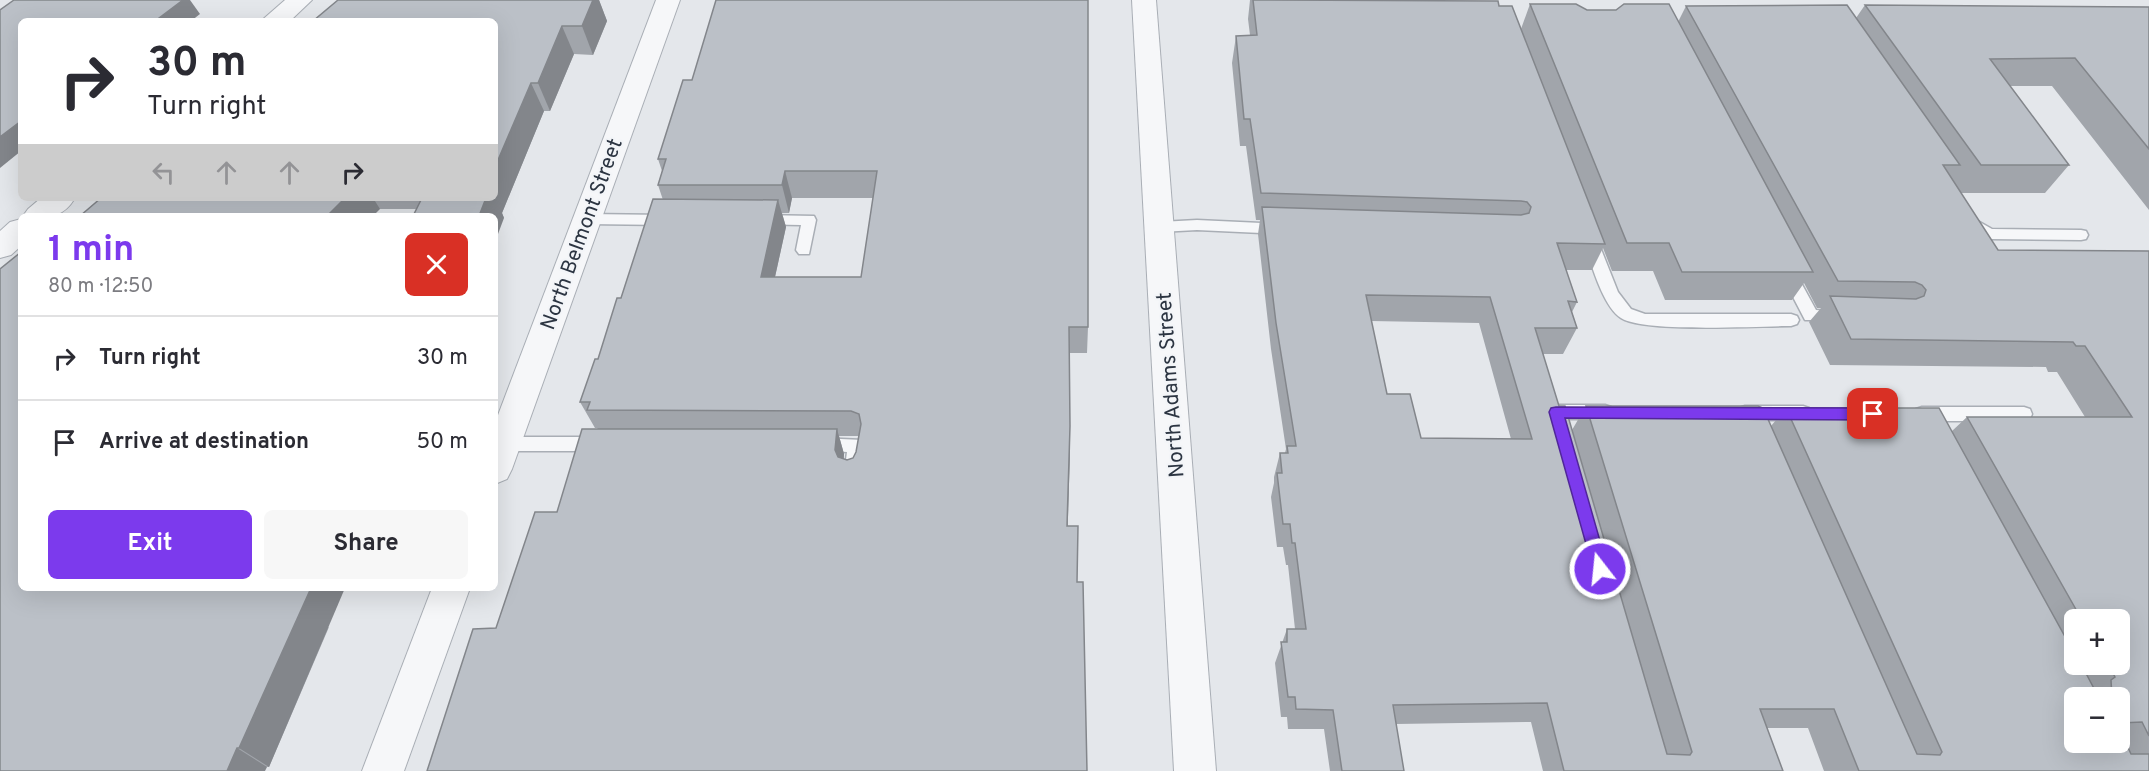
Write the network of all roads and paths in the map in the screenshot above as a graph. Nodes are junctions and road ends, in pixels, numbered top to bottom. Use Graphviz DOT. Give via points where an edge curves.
graph roads {
  1 [pos="300,0"];
  2 [pos="668,0"];
  3 [pos="1144,0"];
  4 [pos="278,18"];
  5 [pos="56,201"];
  6 [pos="1960,210"];
  7 [pos="42,213"];
  8 [pos="586,219"];
  9 [pos="683,220"];
  10 [pos="751,220"];
  11 [pos="1160,227"];
  12 [pos="1585,227"];
  13 [pos="1297,230"];
  14 [pos="18,233"];
  15 [pos="2081,235"];
  16 [pos="0,248"];
  17 [pos="804,250"];
  18 [pos="1783,264"];
  19 [pos="1846,316"];
  20 [pos="1791,320"];
  21 [pos="1627,412"];
  22 [pos="1723,413"];
  23 [pos="1746,413"];
  24 [pos="1825,414"];
  25 [pos="2025,414"];
  26 [pos="1755,434"];
  27 [pos="1926,435"];
  28 [pos="611,444"];
  29 [pos="799,445"];
  30 [pos="1565,446"];
  31 [pos="500,456"];
  32 [pos="853,475"];
  33 [pos="450,591"];
  34 [pos="383,771"];
  35 [pos="1195,771"];
  1 -- 4 [label="street"];
  2 -- 8 [label="street, North Belmont Street"];
  3 -- 11 [label="street, North Adams Street"];
  5 -- 7 [label="street"];
  6 -- 15 [label="lane" via="1989,234"];
  8 -- 9 [label="lane"];
  8 -- 31 [label="street, North Belmont Street"];
  10 -- 17 [label="lane" via="808,220"];
  11 -- 13 [label="lane"];
  11 -- 35 [label="street, North Adams Street"];
  12 -- 20 [label="lane" via="1611,294 1625,312 1645,320"];
  14 -- 16 [label="street"];
  18 -- 19 [label="lane" via="1811,316"];
  21 -- 30 [label="lane" via="1556,412"];
  22 -- 23 [label="lane"];
  23 -- 24 [label="lane"];
  23 -- 26 [label="lane"];
  25 -- 27 [label="lane" via="1909,414"];
  28 -- 31 [label="lane"];
  29 -- 32 [label="lane" via="857,445"];
  33 -- 34 [label="street"];
}
